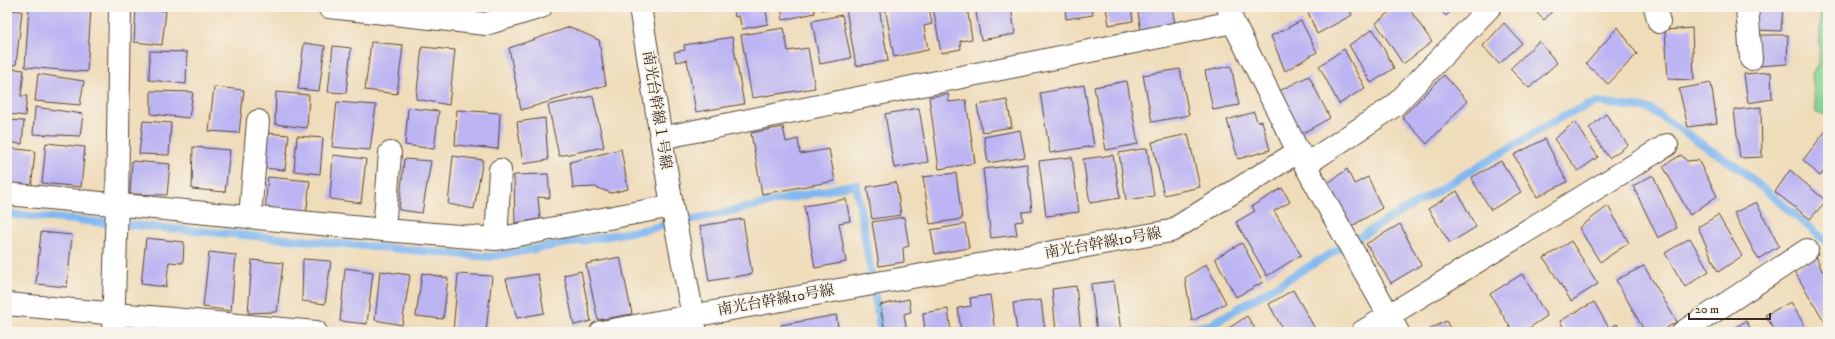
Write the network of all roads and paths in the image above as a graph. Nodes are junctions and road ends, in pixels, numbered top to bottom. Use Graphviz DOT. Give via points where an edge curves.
graph roads {
  1 [pos="120,7"];
  2 [pos="329,7"];
  3 [pos="541,7"];
  4 [pos="640,7"];
  5 [pos="1490,7"];
  6 [pos="1747,7"];
  7 [pos="1231,14"];
  8 [pos="1751,59"];
  9 [pos="258,121"];
  10 [pos="661,138"];
  11 [pos="1667,145"];
  12 [pos="390,153"];
  13 [pos="1302,158"];
  14 [pos="500,170"];
  15 [pos="7,194"];
  16 [pos="117,216"];
  17 [pos="250,217"];
  18 [pos="674,217"];
  19 [pos="384,230"];
  20 [pos="496,239"];
  21 [pos="1807,250"];
  22 [pos="7,304"];
  23 [pos="113,323"];
  24 [pos="694,324"];
  25 [pos="1394,324"];
  26 [pos="316,332"];
  27 [pos="600,332"];
  28 [pos="1362,332"];
  29 [pos="1683,332"];
  1 -- 16 [label="street"];
  2 -- 3 [label="street" via="486,24"];
  4 -- 10 [label="street, 南光台幹線１号線"];
  5 -- 13 [label="street, 南光台幹線10号線" via="1394,106"];
  6 -- 8 [label="street"];
  7 -- 10 [label="street"];
  7 -- 13 [label="street"];
  9 -- 17 [label="street"];
  10 -- 18 [label="street, 南光台幹線１号線"];
  11 -- 25 [label="street"];
  12 -- 19 [label="street"];
  13 -- 24 [label="street, 南光台幹線10号線" via="1171,231 860,285"];
  13 -- 25 [label="street"];
  14 -- 20 [label="street"];
  15 -- 16 [label="street"];
  16 -- 17 [label="street"];
  16 -- 23 [label="street"];
  17 -- 19 [label="street"];
  18 -- 20 [label="street"];
  18 -- 24 [label="street, 南光台幹線１号線"];
  19 -- 20 [label="street"];
  21 -- 29 [label="street"];
  22 -- 23 [label="street"];
  23 -- 26 [label="street"];
  24 -- 27 [label="street, 南光台幹線10号線"];
  25 -- 28 [label="street"];
}
